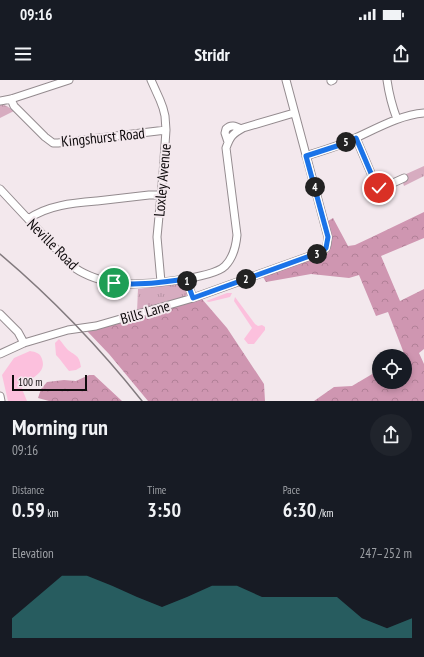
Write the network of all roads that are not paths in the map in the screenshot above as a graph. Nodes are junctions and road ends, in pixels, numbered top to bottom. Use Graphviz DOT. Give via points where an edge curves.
graph roads {
  1 [pos="69,80"];
  2 [pos="151,80"];
  3 [pos="286,80"];
  4 [pos="387,80"];
  5 [pos="11,99"];
  6 [pos="0,101"];
  7 [pos="424,112"];
  8 [pos="294,113"];
  9 [pos="397,119"];
  10 [pos="166,130"];
  11 [pos="356,138"];
  12 [pos="306,156"];
  13 [pos="401,181"];
  14 [pos="0,190"];
  15 [pos="160,195"];
  16 [pos="28,219"];
  17 [pos="186,279"];
  18 [pos="161,282"];
  19 [pos="193,298"];
  20 [pos="0,314"];
  21 [pos="24,343"];
  22 [pos="0,354"];
  23 [pos="0,396"];
  24 [pos="1,401"];
  1 -- 5 [label="street"];
  2 -- 10 [label="street, Loxley Avenue" via="163,108"];
  3 -- 8 [label="street, Bills Lane"];
  4 -- 9 [label="street"];
  5 -- 6 [label="street"];
  5 -- 10 [label="street, Kingshurst Road" via="14,106 53,143"];
  7 -- 9 [label="street"];
  8 -- 12 [label="street, Bills Lane"];
  8 -- 17 [label="street, Neville Road" via="241,129 235,132 228,142 226,148 237,235 236,245 224,267 213,273"];
  9 -- 11 [label="street"];
  10 -- 15 [label="street, Loxley Avenue"];
  11 -- 12 [label="street"];
  11 -- 13 [label="street" via="379,188"];
  12 -- 19 [label="street, Bills Lane" via="328,237 326,248"];
  14 -- 16 [label="street, Neville Road"];
  15 -- 16 [label="street" via="71,203 51,208"];
  15 -- 18 [label="street, Loxley Avenue" via="157,237"];
  16 -- 18 [label="street, Neville Road" via="71,265 83,274 129,285"];
  17 -- 18 [label="street, Neville Road"];
  17 -- 19 [label="street"];
  19 -- 21 [label="street, Bills Lane" via="96,326 68,330"];
  20 -- 21 [label="street" via="18,332"];
  21 -- 22 [label="street, Bills Lane"];
  23 -- 24 [label="street"];
}
